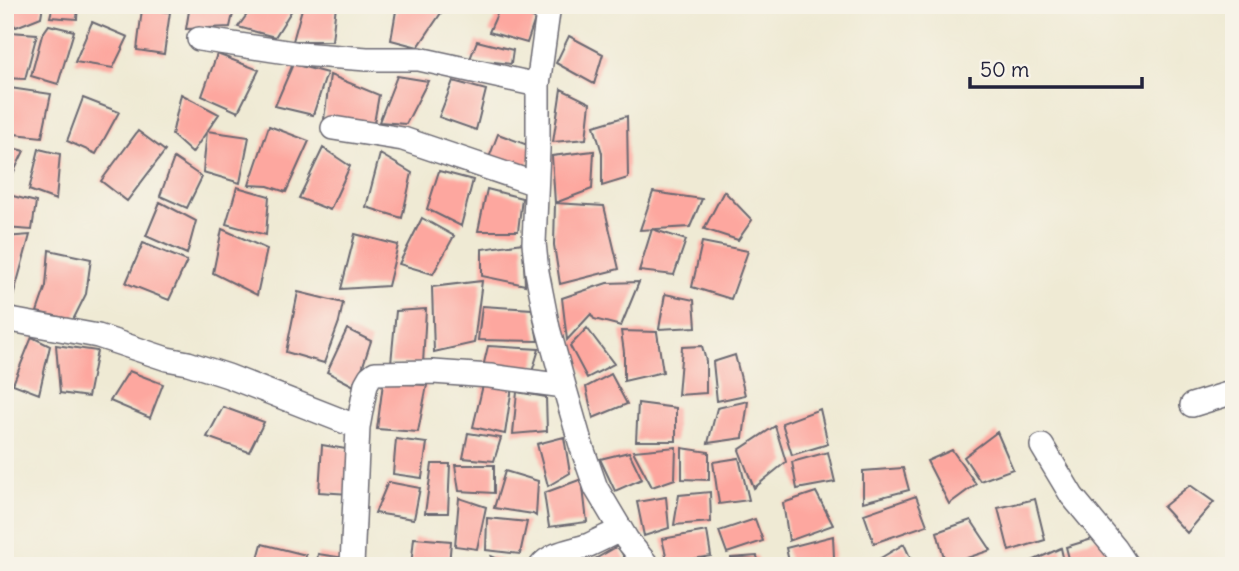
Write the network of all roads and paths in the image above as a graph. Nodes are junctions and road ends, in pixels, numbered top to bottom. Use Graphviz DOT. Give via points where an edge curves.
graph roads {
  1 [pos="549,5"];
  2 [pos="199,39"];
  3 [pos="538,85"];
  4 [pos="333,128"];
  5 [pos="536,184"];
  6 [pos="5,319"];
  7 [pos="564,386"];
  8 [pos="1234,392"];
  9 [pos="1192,405"];
  10 [pos="358,427"];
  11 [pos="1042,446"];
  12 [pos="620,530"];
  13 [pos="352,566"];
  14 [pos="541,566"];
  15 [pos="648,566"];
  16 [pos="1126,566"];
  1 -- 3 [label="street"];
  2 -- 3 [label="street" via="300,54 419,59"];
  3 -- 5 [label="street"];
  4 -- 5 [label="street" via="402,139"];
  5 -- 7 [label="street" via="537,272"];
  6 -- 10 [label="street" via="98,336 198,366"];
  7 -- 10 [label="street" via="433,372 375,373 366,384"];
  7 -- 12 [label="street" via="596,488"];
  8 -- 9 [label="street"];
  10 -- 13 [label="street"];
  11 -- 16 [label="street" via="1072,496"];
  12 -- 14 [label="street"];
  12 -- 15 [label="street"];
}
